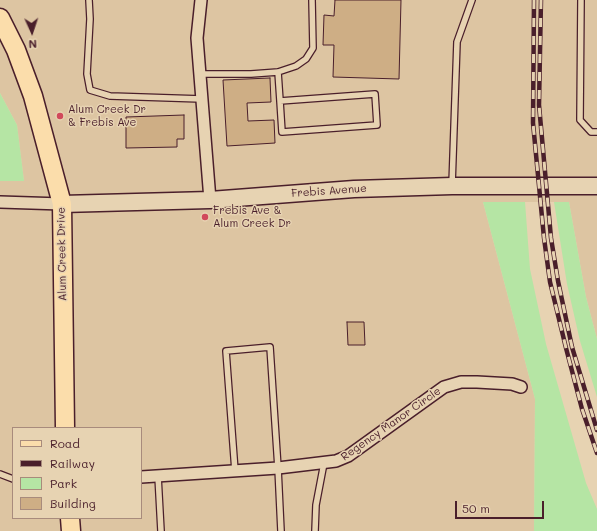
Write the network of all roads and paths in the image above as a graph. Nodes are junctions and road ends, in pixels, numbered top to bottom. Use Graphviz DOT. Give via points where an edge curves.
graph roads {
  1 [pos="89,0"];
  2 [pos="201,0"];
  3 [pos="312,0"];
  4 [pos="472,0"];
  5 [pos="581,0"];
  6 [pos="0,18"];
  7 [pos="278,72"];
  8 [pos="200,74"];
  9 [pos="202,99"];
  10 [pos="280,101"];
  11 [pos="597,132"];
  12 [pos="452,186"];
  13 [pos="597,186"];
  14 [pos="210,200"];
  15 [pos="0,202"];
  16 [pos="62,204"];
  17 [pos="521,387"];
  18 [pos="65,427"];
  19 [pos="324,463"];
  20 [pos="278,468"];
  21 [pos="235,471"];
  22 [pos="0,474"];
  23 [pos="158,476"];
  24 [pos="142,477"];
  25 [pos="12,479"];
  26 [pos="70,519"];
  27 [pos="71,531"];
  28 [pos="161,531"];
  29 [pos="281,531"];
  30 [pos="316,531"];
  1 -- 9 [label="lane" via="87,74 90,90 110,96"];
  2 -- 8 [label="street" via="197,38"];
  3 -- 7 [label="lane" via="313,48 306,59 296,66"];
  4 -- 12 [label="lane" via="457,42"];
  5 -- 11 [label="lane" via="580,120 591,132"];
  6 -- 16 [label="main road, Alum Creek Drive" via="16,50 33,96"];
  7 -- 8 [label="lane"];
  7 -- 10 [label="lane"];
  8 -- 9 [label="street"];
  9 -- 14 [label="street"];
  10 -- 10 [label="lane" via="282,132 377,125 375,94"];
  12 -- 13 [label="main road, Frebis Avenue"];
  12 -- 14 [label="main road, Frebis Avenue" via="354,189"];
  14 -- 16 [label="main road, Frebis Avenue"];
  15 -- 16 [label="street"];
  16 -- 18 [label="main road, Alum Creek Drive"];
  17 -- 19 [label="street, Regency Manor Circle" via="512,384 461,382 444,387 348,456 336,462"];
  19 -- 20 [label="street, Regency Manor Circle"];
  19 -- 30 [label="lane" via="316,505"];
  20 -- 21 [label="street, Regency Manor Circle"];
  20 -- 21 [label="lane" via="270,347 226,351"];
  20 -- 29 [label="lane"];
  21 -- 23 [label="street, Regency Manor Circle"];
  22 -- 25 [label="lane"];
  23 -- 24 [label="street, Regency Manor Circle"];
  23 -- 28 [label="lane"];
  26 -- 27 [label="main road"];
}
